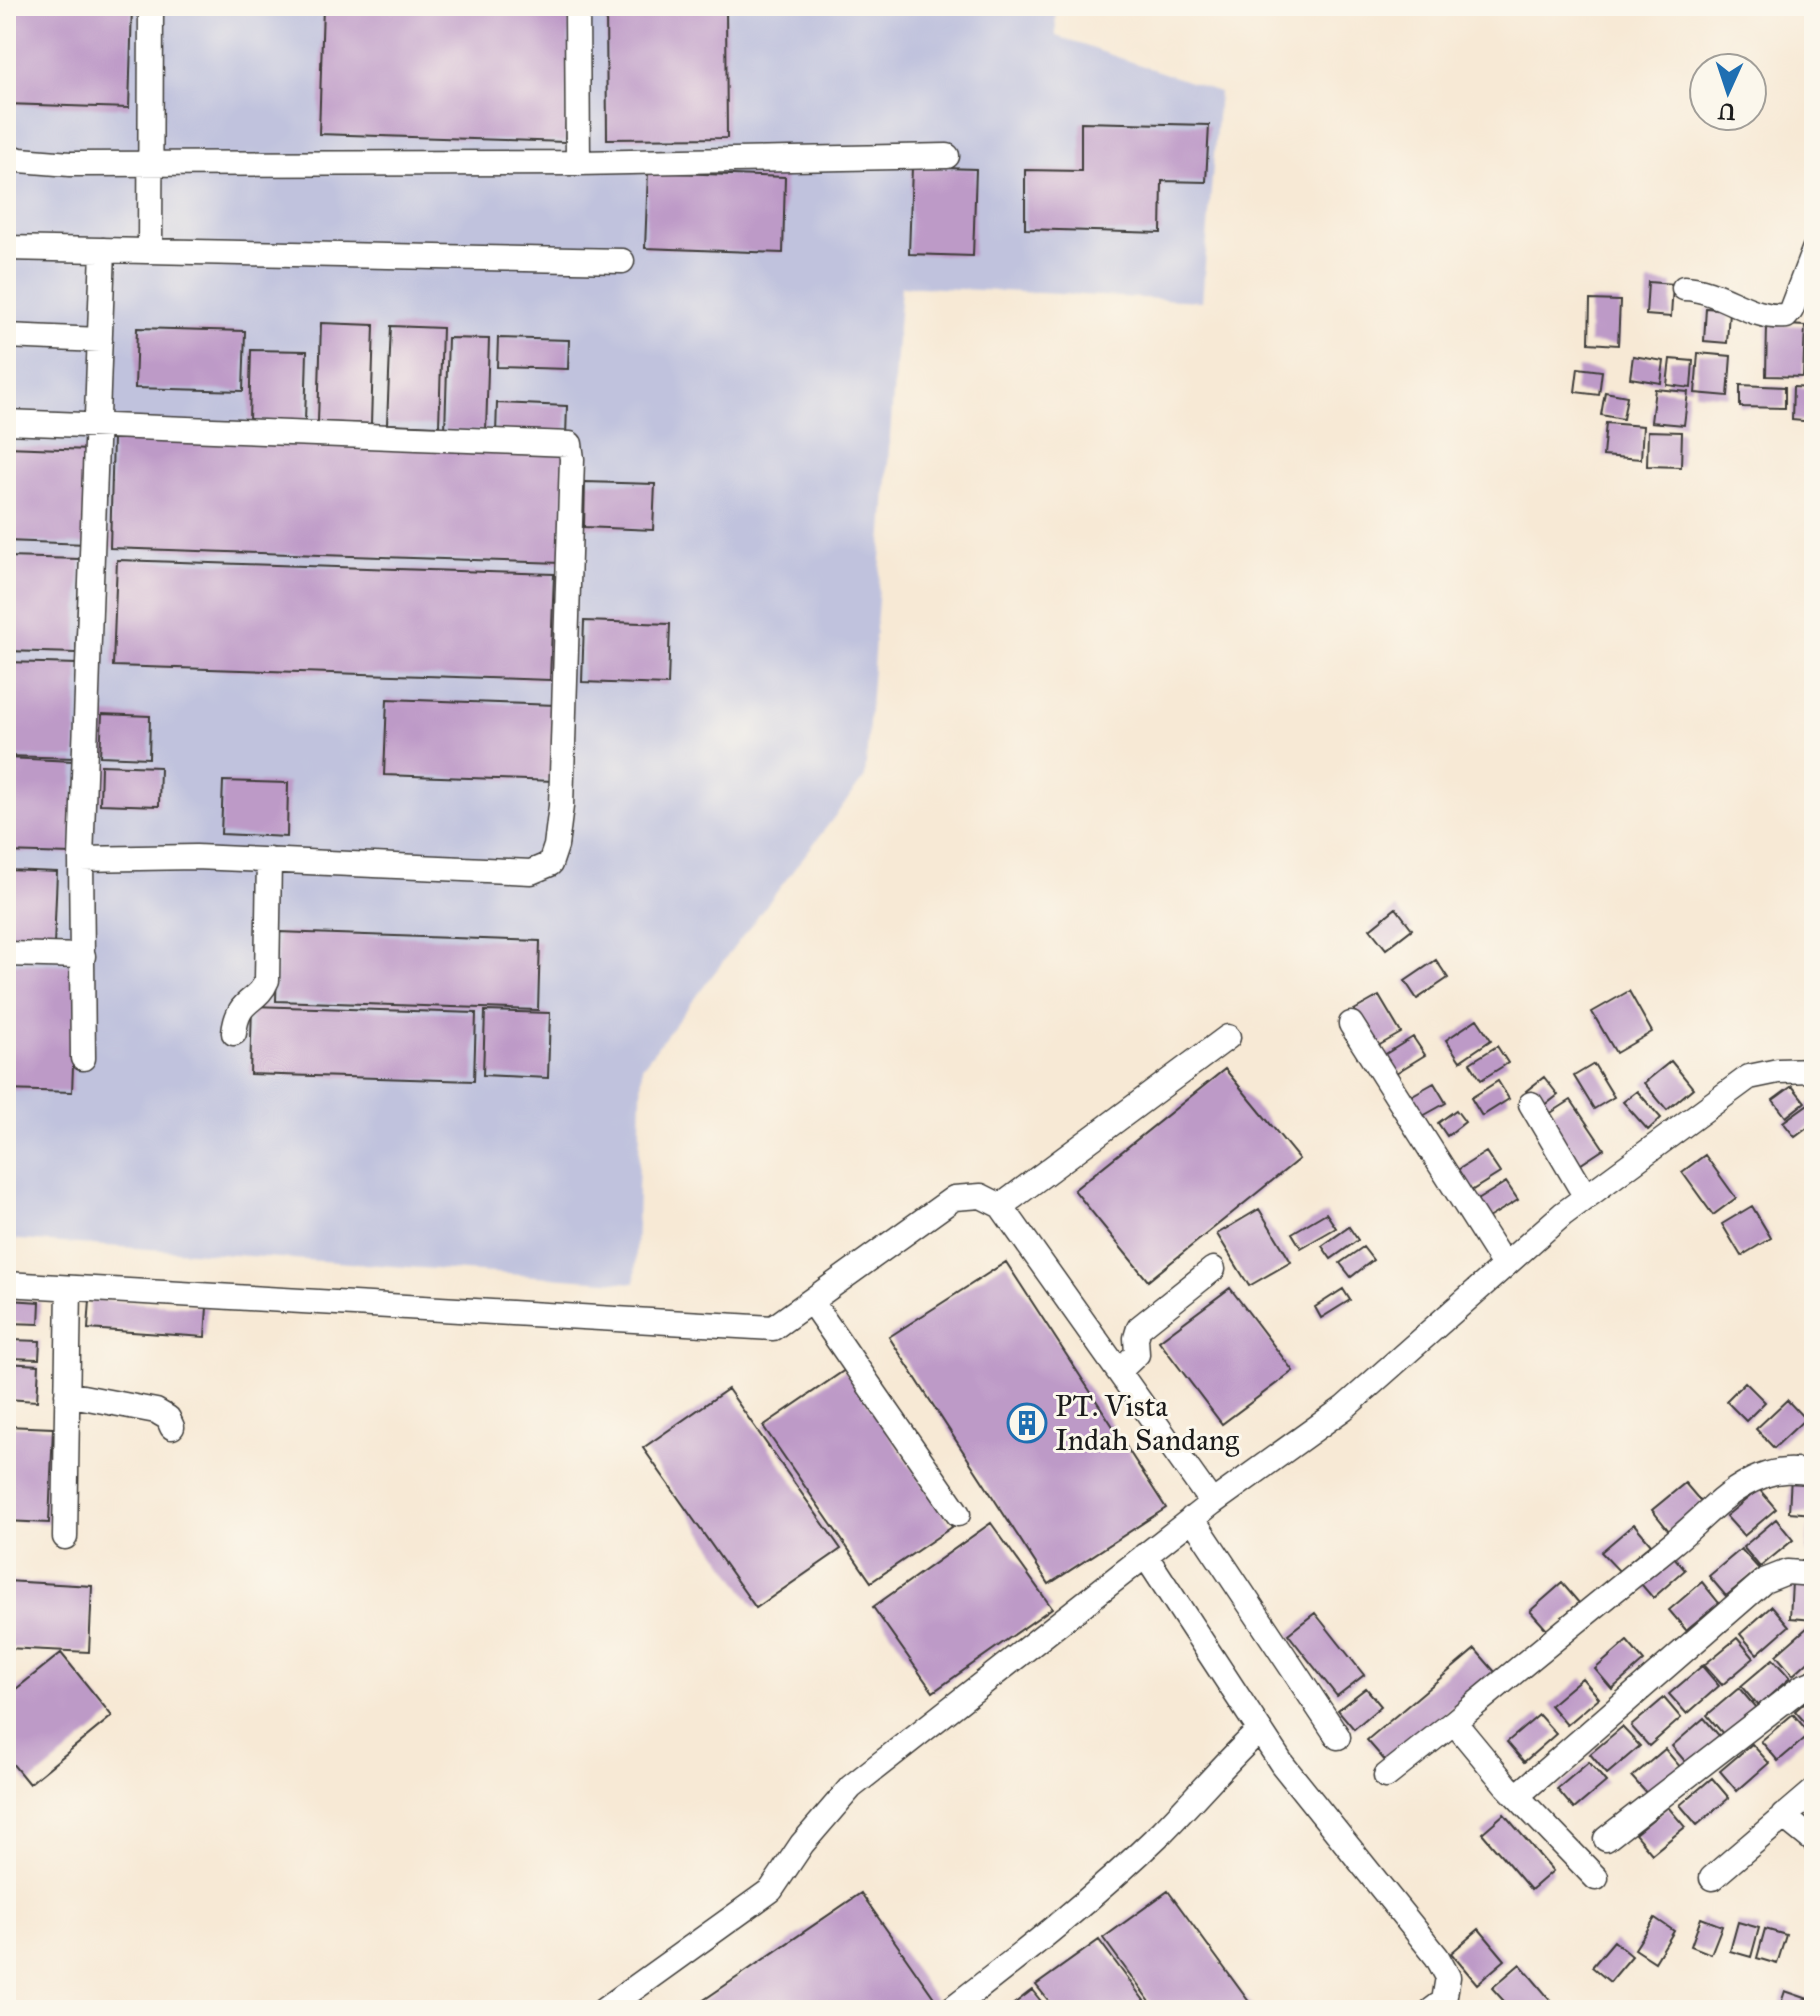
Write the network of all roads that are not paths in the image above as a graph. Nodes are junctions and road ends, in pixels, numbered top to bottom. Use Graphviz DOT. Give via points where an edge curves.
graph roads {
  1 [pos="151,6"];
  2 [pos="577,6"];
  3 [pos="947,156"];
  4 [pos="11,160"];
  5 [pos="149,163"];
  6 [pos="578,163"];
  7 [pos="6,248"];
  8 [pos="103,250"];
  9 [pos="1814,250"];
  10 [pos="150,251"];
  11 [pos="622,261"];
  12 [pos="1684,288"];
  13 [pos="6,336"];
  14 [pos="100,340"];
  15 [pos="6,422"];
  16 [pos="97,425"];
  17 [pos="81,859"];
  18 [pos="269,860"];
  19 [pos="6,954"];
  20 [pos="83,956"];
  21 [pos="1351,1024"];
  22 [pos="234,1033"];
  23 [pos="1228,1037"];
  24 [pos="83,1058"];
  25 [pos="1812,1074"];
  26 [pos="1531,1104"];
  27 [pos="1586,1197"];
  28 [pos="1001,1206"];
  29 [pos="1504,1265"];
  30 [pos="1213,1269"];
  31 [pos="6,1284"];
  32 [pos="69,1288"];
  33 [pos="811,1301"];
  34 [pos="1119,1371"];
  35 [pos="67,1394"];
  36 [pos="172,1427"];
  37 [pos="1814,1473"];
  38 [pos="1212,1503"];
  39 [pos="958,1514"];
  40 [pos="1192,1518"];
  41 [pos="65,1537"];
  42 [pos="1145,1555"];
  43 [pos="1814,1574"];
  44 [pos="1814,1682"];
  45 [pos="1454,1722"];
  46 [pos="1260,1730"];
  47 [pos="1338,1737"];
  48 [pos="1386,1776"];
  49 [pos="1814,1791"];
  50 [pos="1517,1796"];
  51 [pos="1783,1816"];
  52 [pos="1606,1839"];
  53 [pos="1814,1841"];
  54 [pos="1596,1878"];
  55 [pos="1712,1878"];
  56 [pos="604,2010"];
  57 [pos="950,2010"];
  58 [pos="1432,2010"];
  1 -- 5 [label="street"];
  2 -- 6 [label="street"];
  3 -- 6 [label="street"];
  4 -- 5 [label="street"];
  5 -- 6 [label="street"];
  5 -- 10 [label="street"];
  7 -- 8 [label="street"];
  8 -- 10 [label="street"];
  8 -- 14 [label="street"];
  9 -- 12 [label="street" via="1786,316 1769,318 1724,296"];
  10 -- 11 [label="street"];
  13 -- 14 [label="street"];
  14 -- 16 [label="street"];
  15 -- 16 [label="street"];
  16 -- 17 [label="street"];
  16 -- 18 [label="street" via="570,444 561,806 550,864 531,872"];
  17 -- 18 [label="street"];
  17 -- 20 [label="street"];
  18 -- 22 [label="street" via="267,980 240,1008"];
  19 -- 20 [label="street"];
  20 -- 24 [label="street"];
  21 -- 29 [label="street"];
  23 -- 28 [label="street"];
  25 -- 27 [label="street" via="1778,1071 1749,1077"];
  26 -- 27 [label="street"];
  27 -- 29 [label="street"];
  28 -- 33 [label="street" via="981,1196 954,1198"];
  28 -- 34 [label="street"];
  29 -- 38 [label="street" via="1344,1408"];
  30 -- 34 [label="street" via="1139,1328 1137,1354"];
  31 -- 32 [label="street"];
  32 -- 33 [label="street" via="773,1328"];
  32 -- 35 [label="street"];
  33 -- 39 [label="street"];
  34 -- 38 [label="street"];
  35 -- 36 [label="street" via="156,1411"];
  35 -- 41 [label="street"];
  37 -- 45 [label="street" via="1787,1469 1733,1491"];
  38 -- 40 [label="street"];
  40 -- 42 [label="street"];
  40 -- 47 [label="street"];
  42 -- 46 [label="street"];
  42 -- 56 [label="street" via="851,1787 771,1890"];
  43 -- 50 [label="street" via="1787,1572 1764,1581"];
  44 -- 52 [label="street"];
  45 -- 48 [label="street"];
  45 -- 50 [label="street"];
  46 -- 57 [label="street" via="1162,1831 1020,1957"];
  46 -- 58 [label="street" via="1437,1957 1448,1977 1444,2001"];
  49 -- 51 [label="street"];
  50 -- 54 [label="street"];
  51 -- 53 [label="street"];
  51 -- 55 [label="street"];
}
